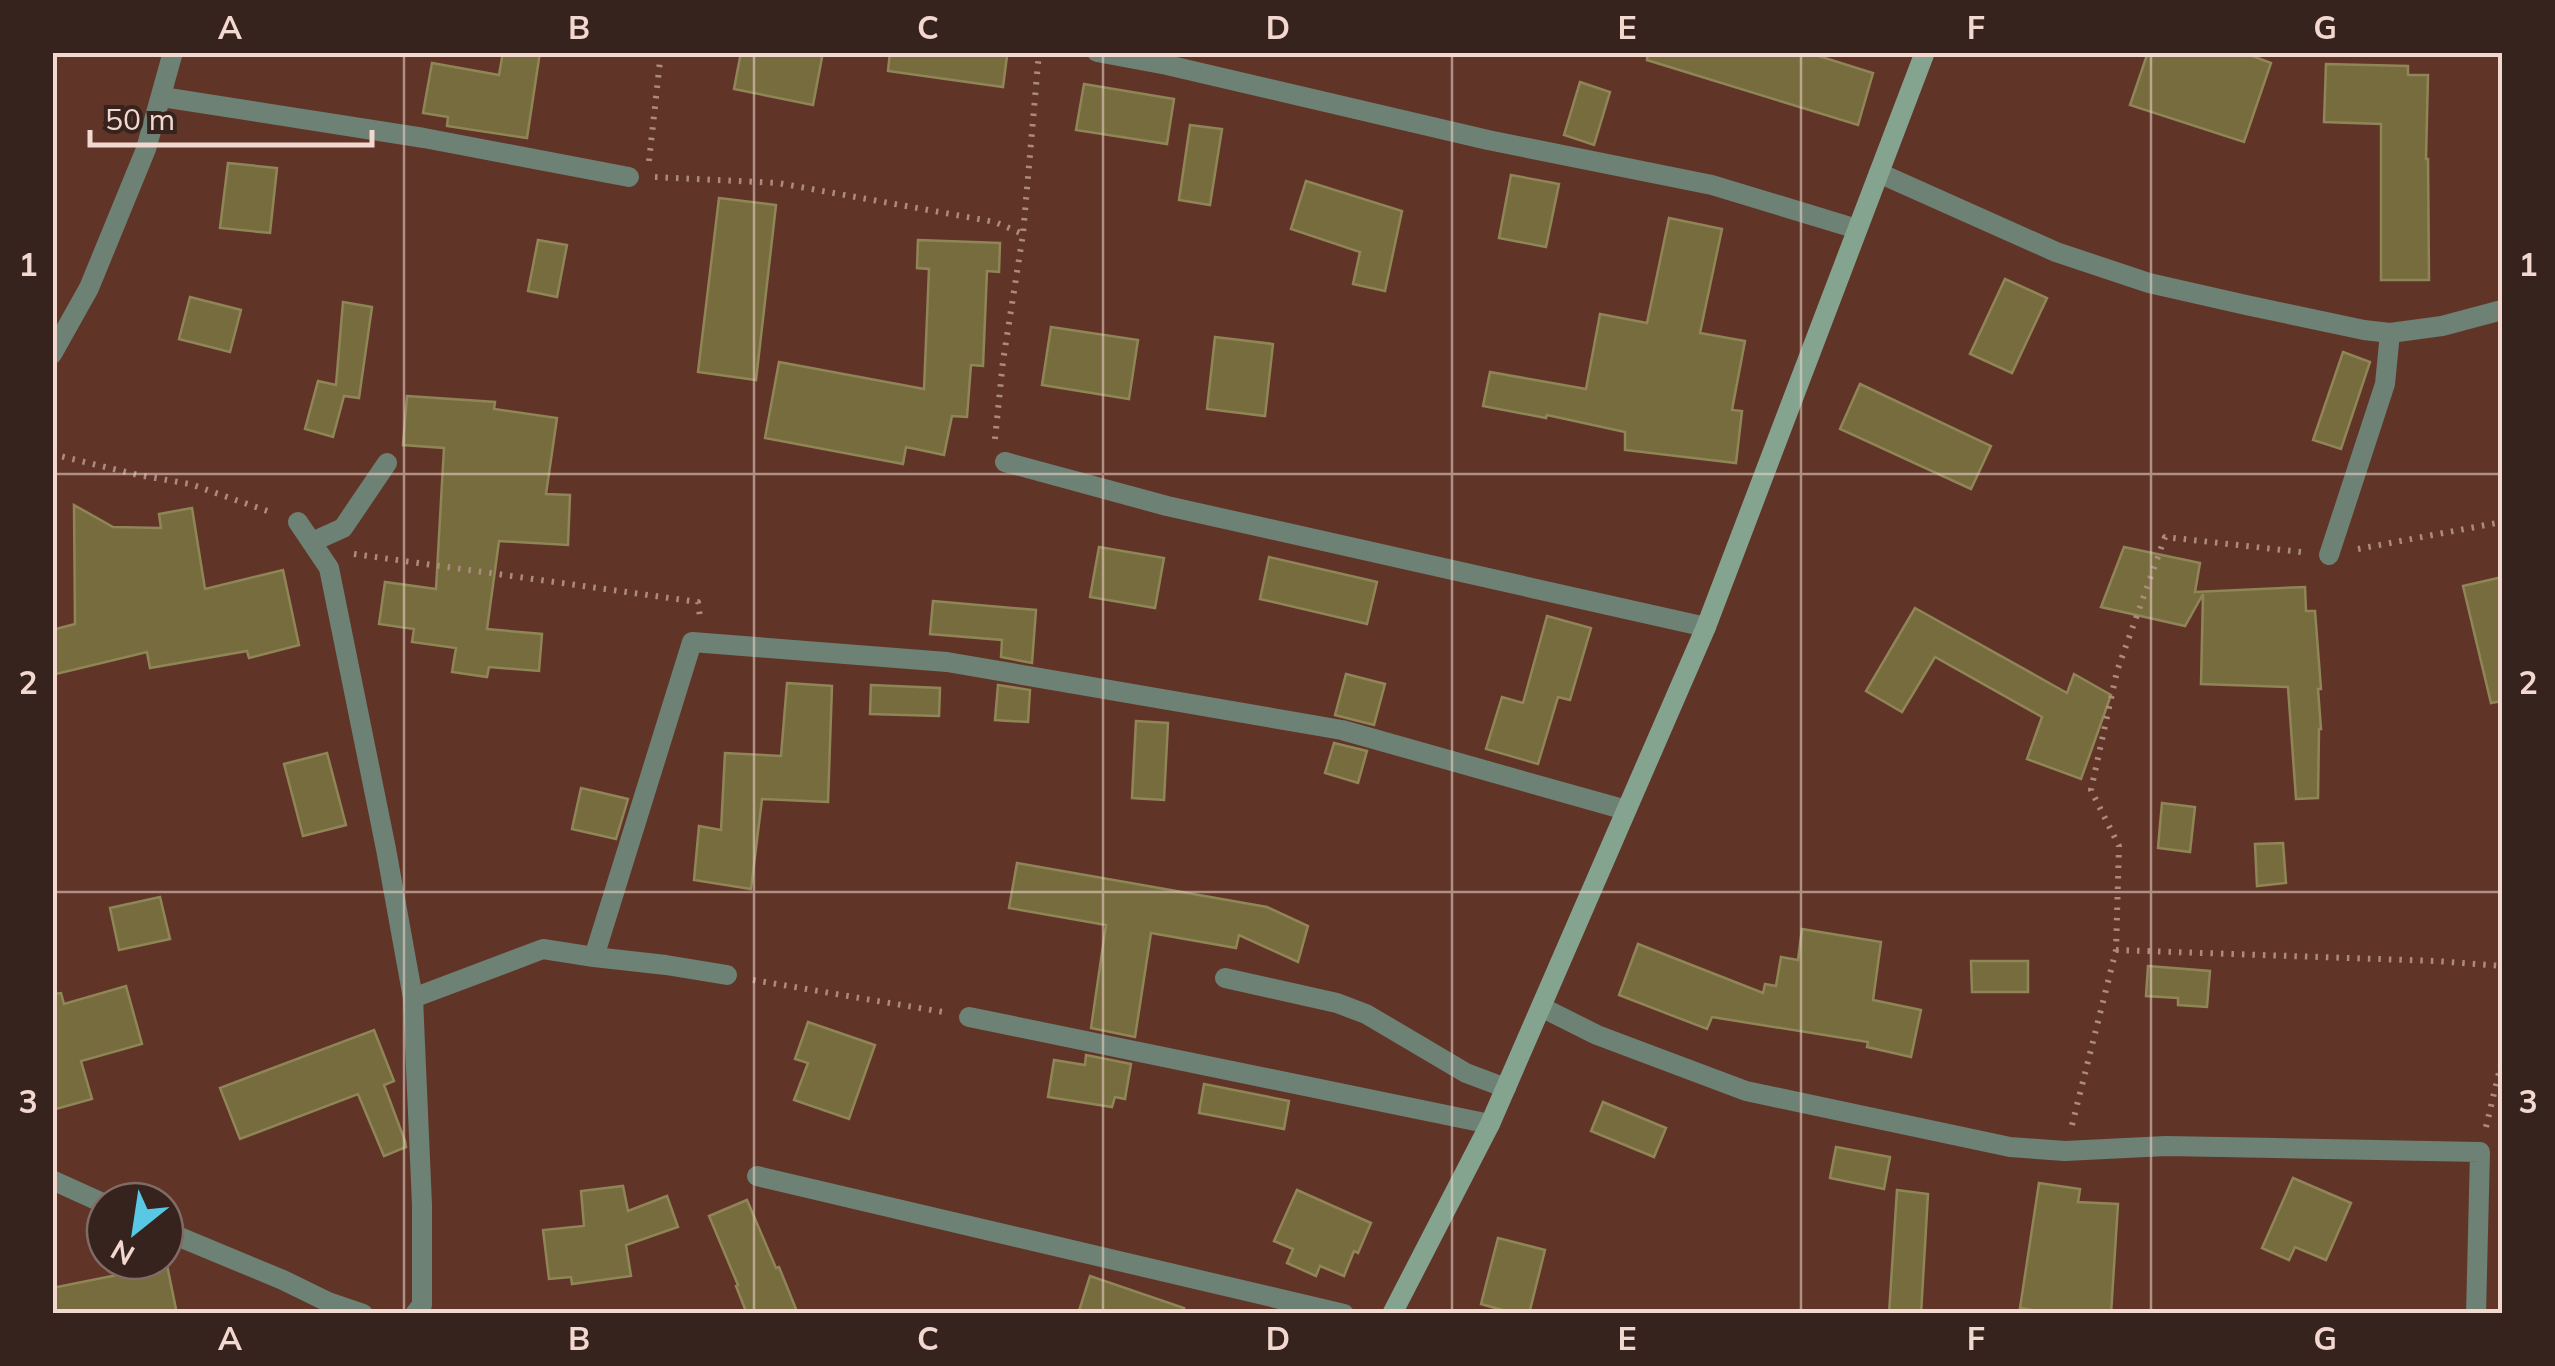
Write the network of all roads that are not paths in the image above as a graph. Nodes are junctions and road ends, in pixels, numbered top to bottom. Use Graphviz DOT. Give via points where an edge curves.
graph roads {
  1 [pos="174,52"];
  2 [pos="1097,52"];
  3 [pos="1925,52"];
  4 [pos="162,97"];
  5 [pos="1879,173"];
  6 [pos="628,177"];
  7 [pos="1856,230"];
  8 [pos="2502,310"];
  9 [pos="2390,333"];
  10 [pos="52,354"];
  11 [pos="1005,462"];
  12 [pos="388,463"];
  13 [pos="298,522"];
  14 [pos="312,542"];
  15 [pos="2329,555"];
  16 [pos="1706,626"];
  17 [pos="1626,810"];
  18 [pos="594,958"];
  19 [pos="727,975"];
  20 [pos="1225,978"];
  21 [pos="412,998"];
  22 [pos="1542,1008"];
  23 [pos="969,1017"];
  24 [pos="1506,1088"];
  25 [pos="1490,1124"];
  26 [pos="757,1176"];
  27 [pos="52,1180"];
  28 [pos="85,1195"];
  29 [pos="185,1239"];
  30 [pos="2479,1262"];
  31 [pos="2502,1264"];
  32 [pos="363,1314"];
  33 [pos="414,1314"];
  34 [pos="1344,1314"];
  35 [pos="1392,1314"];
  36 [pos="2476,1314"];
  1 -- 4 [label="street"];
  2 -- 7 [label="street" via="1712,185"];
  3 -- 5 [label="main road"];
  4 -- 6 [label="street"];
  4 -- 10 [label="street" via="89,288"];
  5 -- 7 [label="main road"];
  5 -- 9 [label="street" via="2056,252 2149,283"];
  7 -- 16 [label="main road"];
  8 -- 9 [label="street"];
  9 -- 15 [label="street" via="2385,384"];
  11 -- 16 [label="street" via="1167,506"];
  12 -- 14 [label="street" via="343,528"];
  13 -- 14 [label="street"];
  14 -- 21 [label="street" via="329,568"];
  16 -- 17 [label="main road"];
  17 -- 18 [label="street" via="1342,730 948,662 692,642"];
  17 -- 22 [label="main road"];
  18 -- 19 [label="street"];
  18 -- 21 [label="street" via="544,949"];
  20 -- 24 [label="street" via="1366,1014 1466,1073"];
  21 -- 33 [label="street" via="422,1205 422,1304"];
  22 -- 24 [label="main road"];
  22 -- 30 [label="street" via="1746,1092 2010,1147 2480,1152"];
  23 -- 25 [label="street"];
  24 -- 25 [label="main road"];
  25 -- 35 [label="main road"];
  26 -- 34 [label="street"];
  27 -- 28 [label="street"];
  29 -- 32 [label="street"];
  30 -- 31 [label="street"];
  30 -- 36 [label="street"];
}
